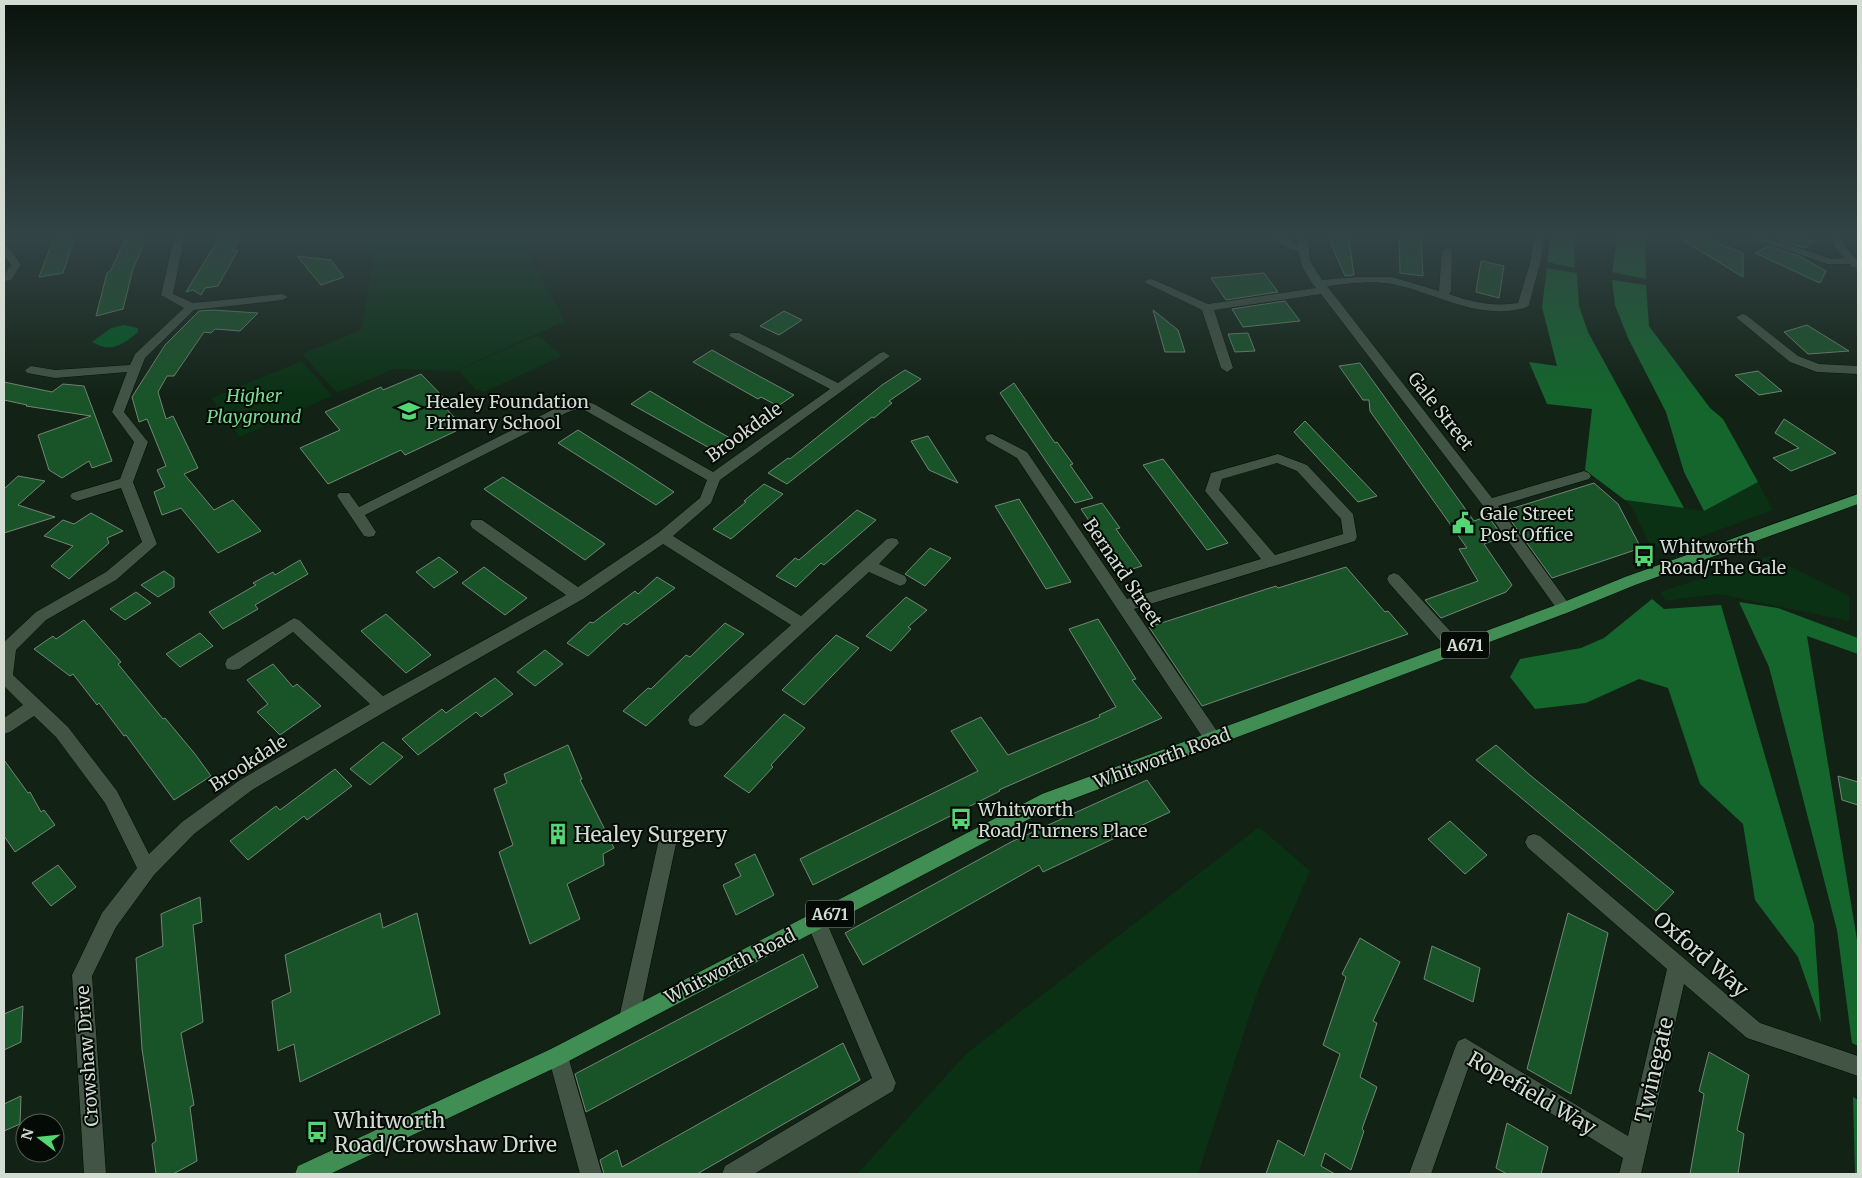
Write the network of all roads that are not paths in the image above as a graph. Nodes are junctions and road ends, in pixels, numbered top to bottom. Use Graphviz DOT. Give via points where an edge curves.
graph roads {
  1 [pos="169,288"];
  2 [pos="1163,288"];
  3 [pos="1316,288"];
  4 [pos="1322,288"];
  5 [pos="1417,288"];
  6 [pos="1445,288"];
  7 [pos="1528,288"];
  8 [pos="1442,296"];
  9 [pos="282,298"];
  10 [pos="191,307"];
  11 [pos="1207,308"];
  12 [pos="1742,317"];
  13 [pos="735,335"];
  14 [pos="884,356"];
  15 [pos="135,368"];
  16 [pos="1228,368"];
  17 [pos="31,370"];
  18 [pos="1858,370"];
  19 [pos="838,388"];
  20 [pos="992,438"];
  21 [pos="1584,476"];
  22 [pos="714,478"];
  23 [pos="126,482"];
  24 [pos="77,496"];
  25 [pos="344,496"];
  26 [pos="1858,499"];
  27 [pos="1489,504"];
  28 [pos="356,514"];
  29 [pos="477,524"];
  30 [pos="369,532"];
  31 [pos="663,537"];
  32 [pos="892,543"];
  33 [pos="1271,560"];
  34 [pos="868,565"];
  35 [pos="1394,579"];
  36 [pos="900,580"];
  37 [pos="578,595"];
  38 [pos="1124,606"];
  39 [pos="1564,608"];
  40 [pos="802,625"];
  41 [pos="1456,648"];
  42 [pos="233,664"];
  43 [pos="382,705"];
  44 [pos="36,706"];
  45 [pos="696,720"];
  46 [pos="4,727"];
  47 [pos="1213,739"];
  48 [pos="668,839"];
  49 [pos="1534,842"];
  50 [pos="147,869"];
  51 [pos="816,921"];
  52 [pos="1678,966"];
  53 [pos="629,1018"];
  54 [pos="558,1056"];
  55 [pos="1858,1066"];
  56 [pos="1635,1154"];
  57 [pos="95,1174"];
  58 [pos="306,1174"];
  59 [pos="591,1174"];
  60 [pos="733,1174"];
  61 [pos="1420,1174"];
  62 [pos="1630,1174"];
  1 -- 10 [label="street" via="168,295"];
  2 -- 11 [label="street"];
  3 -- 11 [label="street"];
  4 -- 27 [label="street, Gale Street"];
  5 -- 8 [label="street"];
  6 -- 8 [label="street"];
  7 -- 8 [label="street" via="1523,305 1506,309"];
  9 -- 10 [label="street"];
  10 -- 15 [label="street" via="139,357"];
  11 -- 16 [label="street"];
  12 -- 18 [label="street" via="1794,359 1817,368"];
  13 -- 19 [label="street"];
  14 -- 19 [label="street, Brookdale"];
  15 -- 17 [label="street" via="54,374"];
  15 -- 23 [label="street" via="118,412 141,442"];
  19 -- 22 [label="street, Brookdale"];
  20 -- 38 [label="street, Bernard Street" via="1022,455"];
  21 -- 27 [label="street"];
  22 -- 28 [label="street" via="582,404 564,409"];
  22 -- 31 [label="street, Brookdale" via="706,500"];
  23 -- 24 [label="street"];
  23 -- 44 [label="street" via="150,544 111,576 41,616 8,648 5,677"];
  25 -- 28 [label="street"];
  26 -- 39 [label="main road, Whitworth Road / A671"];
  27 -- 39 [label="street, Gale Street"];
  28 -- 30 [label="street"];
  29 -- 37 [label="street"];
  31 -- 37 [label="street, Brookdale"];
  31 -- 40 [label="street"];
  32 -- 34 [label="street"];
  33 -- 33 [label="street" via="1212,490 1216,476 1278,458 1302,468 1316,482 1348,518 1350,537"];
  33 -- 38 [label="street"];
  34 -- 36 [label="street"];
  34 -- 40 [label="street"];
  35 -- 41 [label="street"];
  37 -- 43 [label="street, Brookdale"];
  38 -- 47 [label="street, Bernard Street"];
  39 -- 41 [label="main road, Whitworth Road / A671"];
  40 -- 45 [label="street"];
  41 -- 47 [label="main road, Whitworth Road / A671"];
  42 -- 43 [label="street" via="294,624"];
  43 -- 50 [label="street, Brookdale" via="246,785 188,828"];
  44 -- 46 [label="street"];
  44 -- 50 [label="street" via="62,732 111,797"];
  47 -- 51 [label="main road, Whitworth Road / A671" via="1048,800"];
  48 -- 53 [label="street"];
  49 -- 52 [label="street, Oxford Way"];
  50 -- 57 [label="street, Crowshaw Drive" via="109,920 82,976"];
  51 -- 53 [label="main road, Whitworth Road / A671"];
  51 -- 60 [label="street" via="885,1083"];
  52 -- 55 [label="street, Oxford Way" via="1754,1031"];
  52 -- 56 [label="street, Twinegate"];
  53 -- 54 [label="main road, Whitworth Road / A671"];
  54 -- 58 [label="main road, Whitworth Road / A671"];
  54 -- 59 [label="street"];
  56 -- 61 [label="street, Ropefield Way" via="1464,1048"];
  56 -- 62 [label="street, Twinegate"];
}
